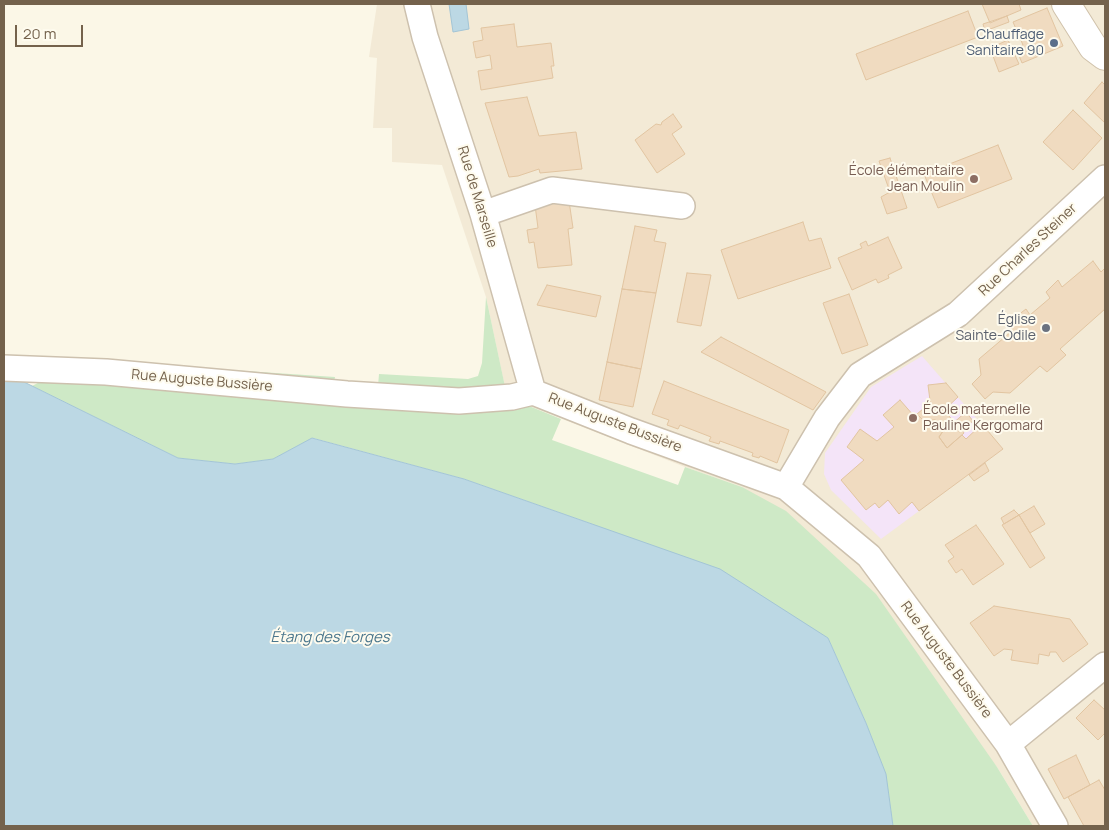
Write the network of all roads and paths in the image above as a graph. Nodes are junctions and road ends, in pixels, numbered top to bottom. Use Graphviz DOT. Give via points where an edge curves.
graph roads {
  1 [pos="416,4"];
  2 [pos="1066,4"];
  3 [pos="1105,56"];
  4 [pos="1105,178"];
  5 [pos="682,206"];
  6 [pos="483,214"];
  7 [pos="4,368"];
  8 [pos="533,392"];
  9 [pos="786,488"];
  10 [pos="1105,666"];
  11 [pos="1008,744"];
  12 [pos="1055,826"];
  1 -- 6 [label="street, Rue de Marseille"];
  2 -- 3 [label="main road" via="1093,47"];
  4 -- 9 [label="street, Rue Charles Steiner" via="958,314 860,375 827,418"];
  5 -- 6 [label="street" via="552,190"];
  6 -- 8 [label="street, Rue de Marseille"];
  7 -- 8 [label="street, Rue Auguste Bussière" via="106,372 458,401"];
  8 -- 9 [label="street, Rue Auguste Bussière"];
  9 -- 11 [label="street, Rue Auguste Bussière" via="869,556"];
  10 -- 11 [label="street"];
  11 -- 12 [label="street, Rue Auguste Bussière"];
}
